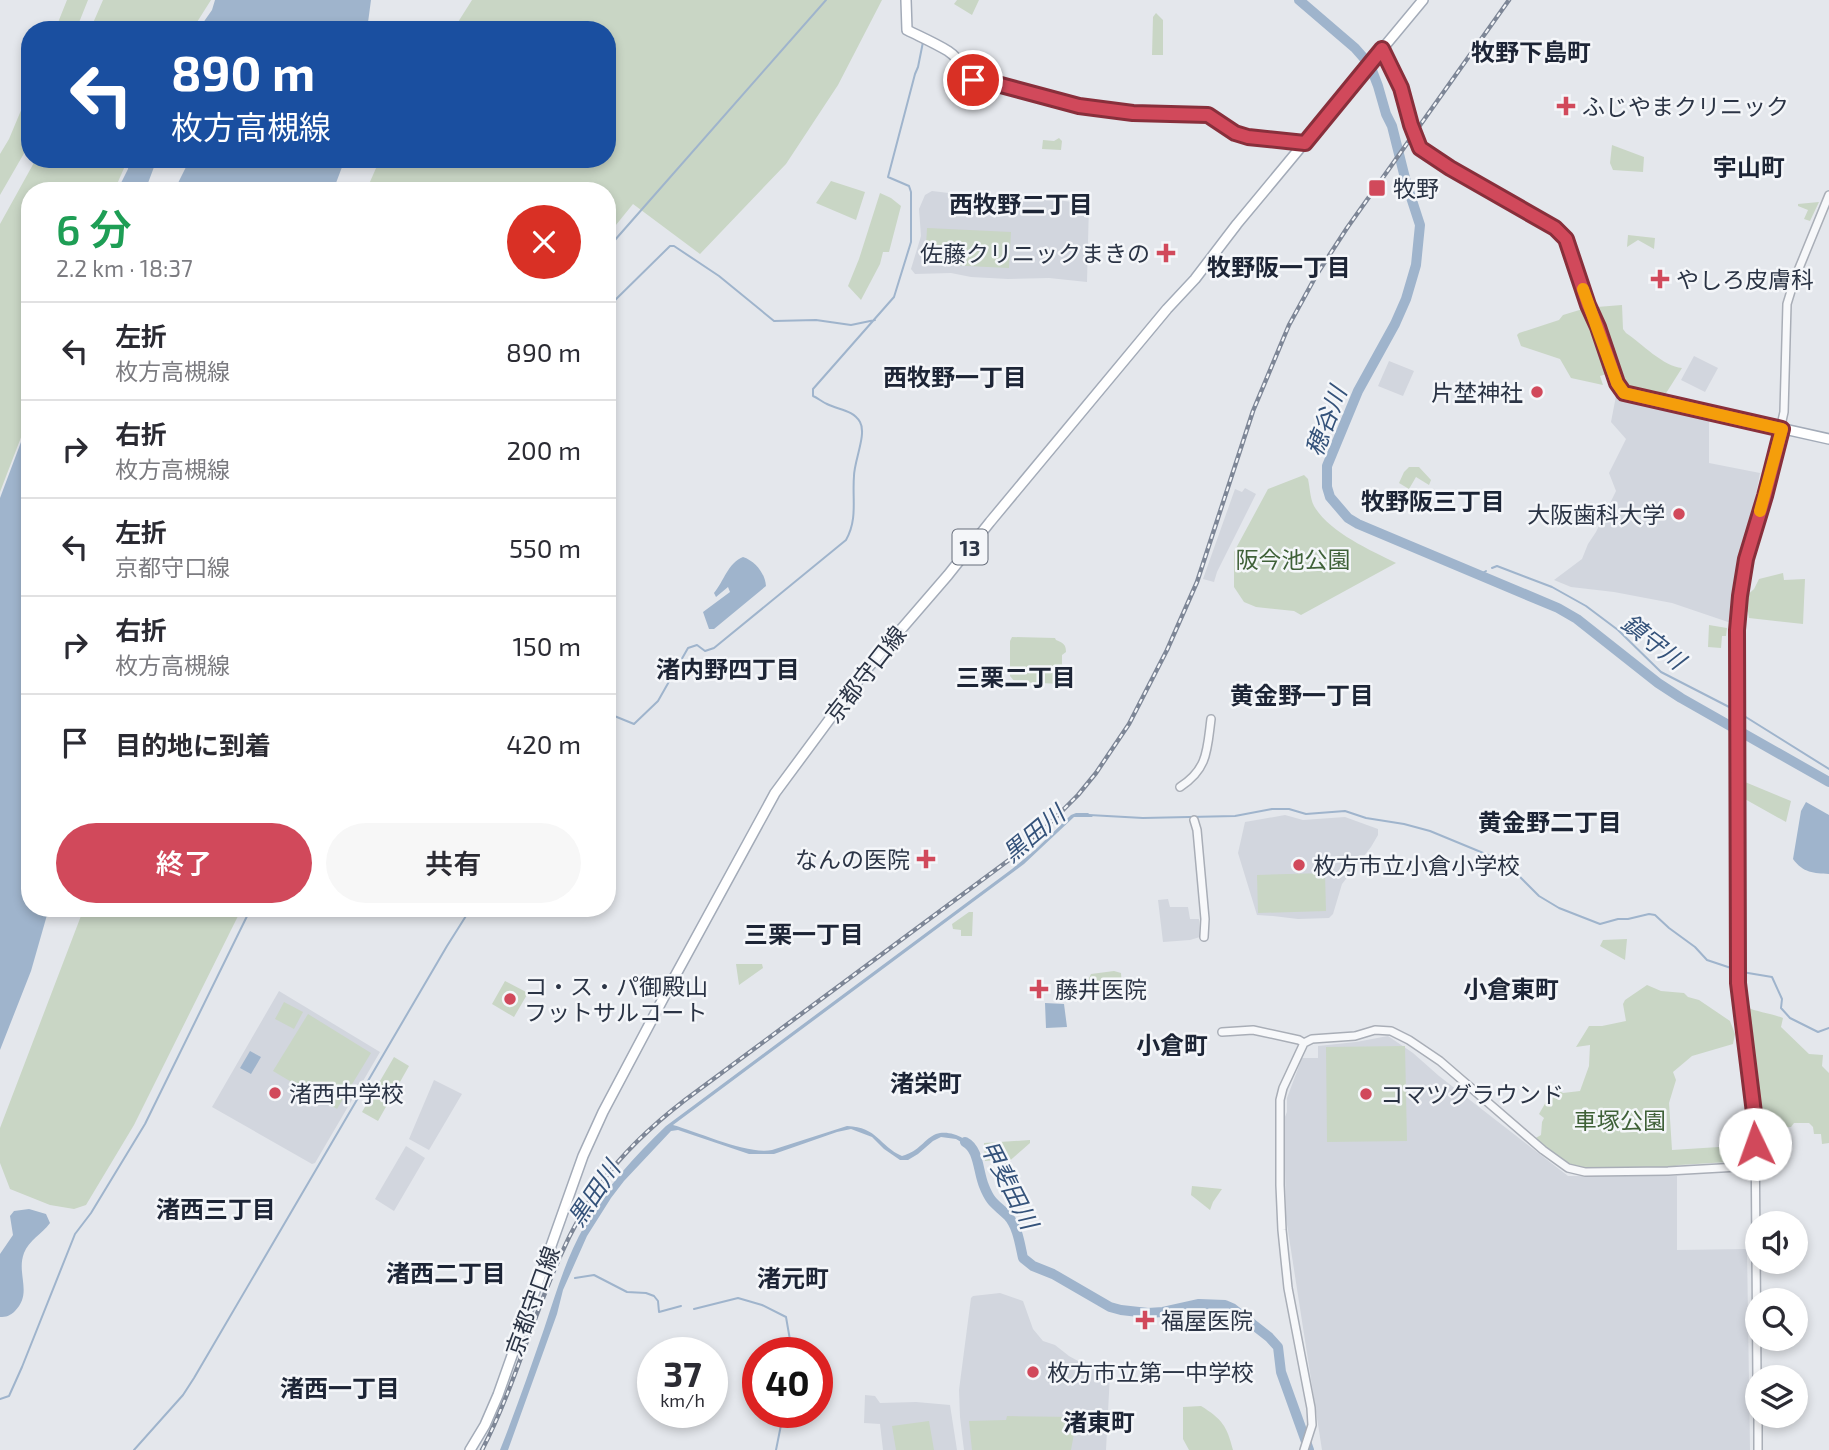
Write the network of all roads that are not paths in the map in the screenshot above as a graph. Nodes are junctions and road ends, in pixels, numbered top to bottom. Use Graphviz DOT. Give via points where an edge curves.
graph roads {
  1 [pos="906,0"];
  2 [pos="1423,0"];
  3 [pos="1382,49"];
  4 [pos="1305,143"];
  5 [pos="1829,195"];
  6 [pos="1782,429"];
  7 [pos="1829,439"];
  8 [pos="1211,719"];
  9 [pos="1180,787"];
  10 [pos="1194,820"];
  11 [pos="1205,937"];
  12 [pos="1222,1032"];
  13 [pos="1304,1042"];
  14 [pos="1756,1167"];
  15 [pos="1757,1365"];
  16 [pos="1758,1428"];
  17 [pos="470,1450"];
  18 [pos="1304,1450"];
  19 [pos="1758,1450"];
  1 -- 4 [label="main road" via="907,30 951,53 978,84 997,84 1079,106 1208,115 1248,137"];
  2 -- 3 [label="main road, 京都守口線 / 13"];
  3 -- 4 [label="main road, 京都守口線 / 13"];
  3 -- 6 [label="main road" via="1401,88 1420,148 1555,228 1566,239 1624,393"];
  4 -- 17 [label="main road, 京都守口線 / 13" via="866,670 775,793 603,1112 498,1395"];
  5 -- 6 [label="street" via="1787,304"];
  6 -- 7 [label="main road"];
  6 -- 14 [label="street" via="1746,559 1737,630 1737,971"];
  8 -- 9 [label="street" via="1203,764"];
  10 -- 11 [label="street"];
  12 -- 13 [label="street" via="1253,1030"];
  13 -- 14 [label="street" via="1391,1031 1440,1061 1568,1168 1585,1172"];
  13 -- 18 [label="street" via="1283,1088 1279,1111 1288,1288 1311,1408 1312,1425"];
  14 -- 15 [label="street"];
  16 -- 19 [label="street"];
}
